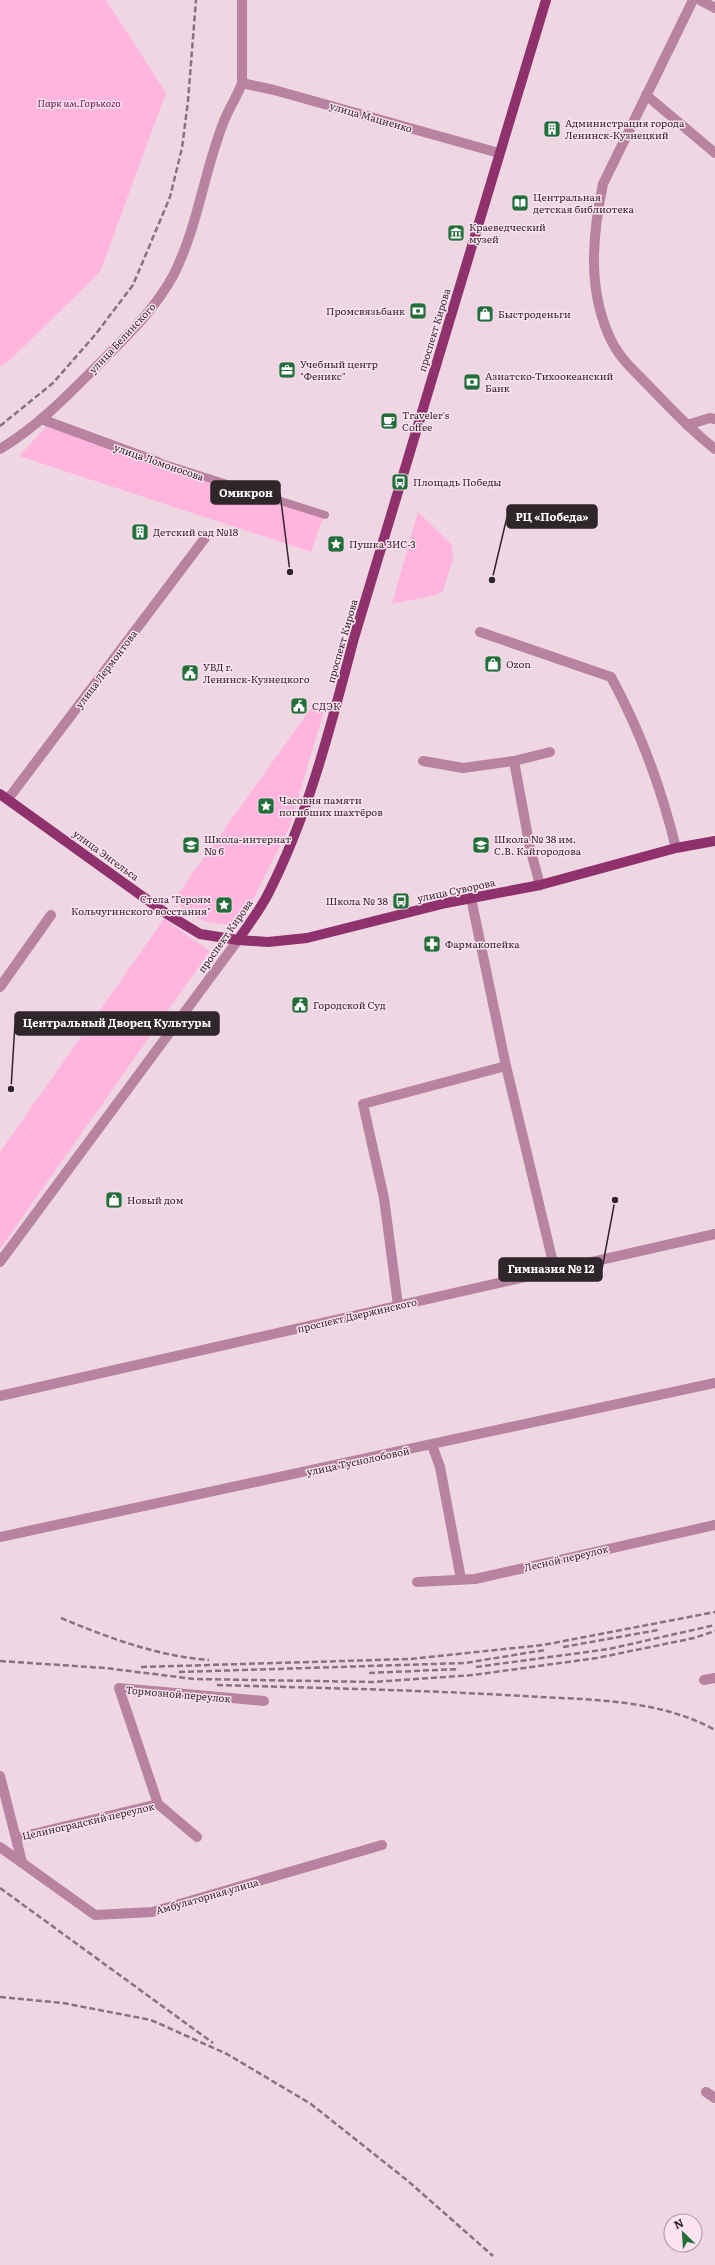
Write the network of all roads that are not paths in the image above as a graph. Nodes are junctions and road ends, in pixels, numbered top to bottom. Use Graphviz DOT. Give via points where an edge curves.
graph roads {
  1 [pos="242,0"];
  2 [pos="546,0"];
  3 [pos="693,0"];
  4 [pos="700,0"];
  5 [pos="715,8"];
  6 [pos="242,83"];
  7 [pos="646,94"];
  8 [pos="499,153"];
  9 [pos="715,153"];
  10 [pos="41,419"];
  11 [pos="715,419"];
  12 [pos="687,425"];
  13 [pos="0,448"];
  14 [pos="715,449"];
  15 [pos="158,462"];
  16 [pos="325,515"];
  17 [pos="204,538"];
  18 [pos="480,632"];
  19 [pos="550,752"];
  20 [pos="423,761"];
  21 [pos="514,761"];
  22 [pos="4,797"];
  23 [pos="715,842"];
  24 [pos="676,848"];
  25 [pos="540,885"];
  26 [pos="471,898"];
  27 [pos="51,915"];
  28 [pos="200,934"];
  29 [pos="238,940"];
  30 [pos="0,986"];
  31 [pos="506,1066"];
  32 [pos="715,1234"];
  33 [pos="0,1262"];
  34 [pos="555,1271"];
  35 [pos="398,1305"];
  36 [pos="715,1383"];
  37 [pos="0,1396"];
  38 [pos="432,1445"];
  39 [pos="715,1525"];
  40 [pos="0,1536"];
  41 [pos="461,1579"];
  42 [pos="417,1582"];
  43 [pos="715,1678"];
  44 [pos="704,1680"];
  45 [pos="264,1702"];
  46 [pos="0,1776"];
  47 [pos="158,1804"];
  48 [pos="197,1837"];
  49 [pos="16,1838"];
  50 [pos="382,1845"];
  51 [pos="0,1847"];
  52 [pos="22,1862"];
  53 [pos="706,2092"];
  54 [pos="715,2098"];
  1 -- 6 [label="street"];
  2 -- 8 [label="main road, проспект Кирова"];
  3 -- 7 [label="street"];
  4 -- 5 [label="street"];
  6 -- 8 [label="street, улица Мациенко"];
  6 -- 10 [label="street, улица Белинского" via="224,121 185,250 161,296 130,333"];
  7 -- 9 [label="street"];
  7 -- 12 [label="street" via="603,184 596,217 593,252 596,286 604,324 612,343 625,362"];
  8 -- 29 [label="main road, проспект Кирова" via="295,838 267,896"];
  10 -- 13 [label="street, улица Белинского"];
  10 -- 15 [label="street, улица Ломоносова"];
  11 -- 12 [label="street" via="710,418"];
  12 -- 14 [label="street"];
  15 -- 16 [label="street, улица Ломоносова"];
  17 -- 22 [label="street, улица Лермонтова"];
  18 -- 24 [label="street" via="611,677 648,752 665,802"];
  19 -- 21 [label="street"];
  20 -- 21 [label="street" via="463,768"];
  21 -- 25 [label="street" via="530,848"];
  22 -- 28 [label="main road, улица Энгельса" via="167,914"];
  23 -- 24 [label="main road, улица Суворова"];
  24 -- 25 [label="main road, улица Суворова"];
  25 -- 26 [label="main road, улица Суворова"];
  26 -- 29 [label="main road, улица Суворова" via="306,938 268,942"];
  26 -- 31 [label="street"];
  27 -- 30 [label="street"];
  28 -- 29 [label="main road, улица Суворова"];
  29 -- 33 [label="street, проспект Кирова"];
  31 -- 34 [label="street"];
  31 -- 35 [label="street" via="362,1104 384,1198"];
  32 -- 34 [label="street, проспект Дзержинского"];
  34 -- 35 [label="street, проспект Дзержинского"];
  35 -- 37 [label="street, проспект Дзержинского"];
  36 -- 38 [label="street, улица Туснолобовой"];
  38 -- 40 [label="street, улица Туснолобовой"];
  38 -- 41 [label="street" via="440,1467"];
  39 -- 41 [label="street, Лесной переулок" via="475,1579"];
  41 -- 42 [label="street, Лесной переулок"];
  43 -- 44 [label="street"];
  45 -- 47 [label="street, Тормозной переулок" via="119,1688"];
  46 -- 49 [label="street"];
  47 -- 48 [label="street, Целиноградский переулок"];
  47 -- 49 [label="street, Целиноградский переулок"];
  49 -- 52 [label="street"];
  50 -- 52 [label="street, Амбулаторная улица" via="145,1912 95,1915"];
  51 -- 52 [label="street, Амбулаторная улица"];
  53 -- 54 [label="street"];
}
